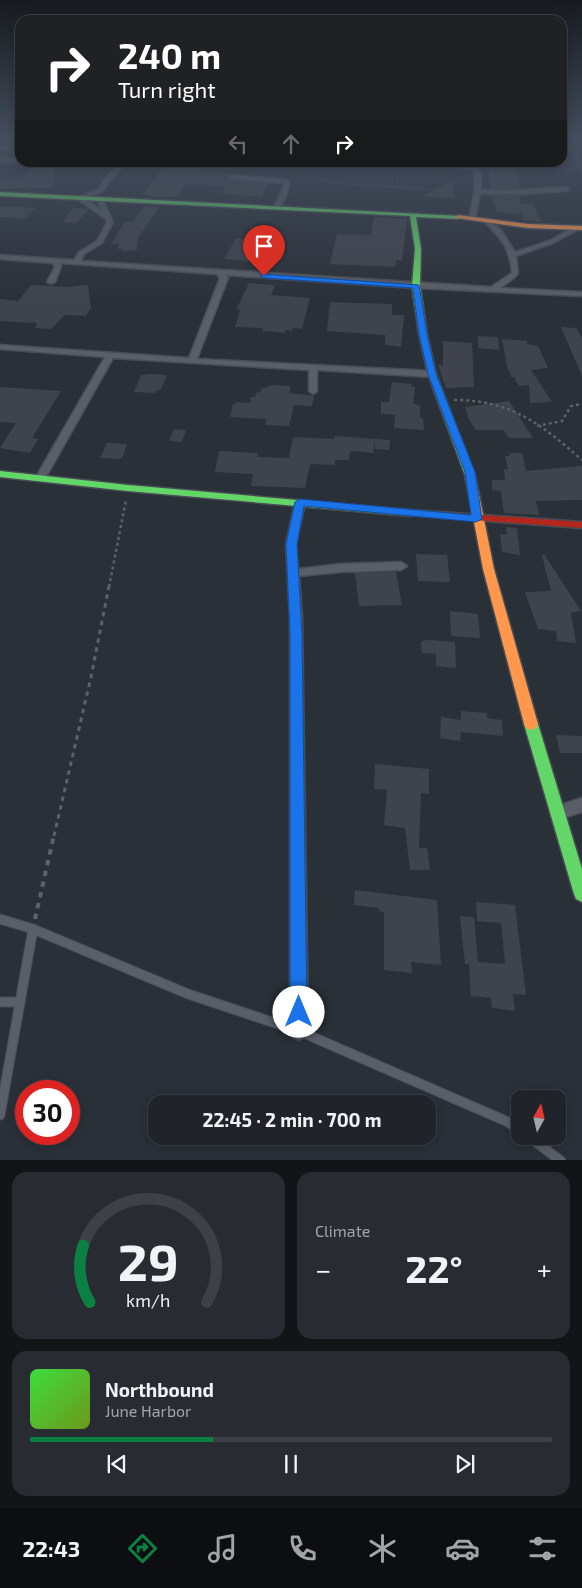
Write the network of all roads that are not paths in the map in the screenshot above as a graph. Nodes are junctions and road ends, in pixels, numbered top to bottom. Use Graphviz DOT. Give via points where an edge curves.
graph roads {
  1 [pos="92,193"];
  2 [pos="284,193"];
  3 [pos="478,193"];
  4 [pos="0,194"];
  5 [pos="79,198"];
  6 [pos="100,199"];
  7 [pos="277,207"];
  8 [pos="413,216"];
  9 [pos="108,218"];
  10 [pos="472,218"];
  11 [pos="486,220"];
  12 [pos="579,228"];
  13 [pos="513,255"];
  14 [pos="0,258"];
  15 [pos="56,261"];
  16 [pos="76,263"];
  17 [pos="219,272"];
  18 [pos="51,282"];
  19 [pos="416,286"];
  20 [pos="492,290"];
  21 [pos="582,294"];
  22 [pos="0,347"];
  23 [pos="110,356"];
  24 [pos="192,361"];
  25 [pos="313,368"];
  26 [pos="432,374"];
  27 [pos="313,391"];
  28 [pos="0,474"];
  29 [pos="41,478"];
  30 [pos="300,502"];
  31 [pos="476,519"];
  32 [pos="582,525"];
  33 [pos="401,566"];
  34 [pos="292,573"];
  35 [pos="582,805"];
  36 [pos="559,812"];
  37 [pos="582,894"];
  38 [pos="0,919"];
  39 [pos="33,930"];
  40 [pos="0,1002"];
  41 [pos="20,1002"];
  42 [pos="299,1032"];
  43 [pos="0,1115"];
  44 [pos="511,1124"];
  45 [pos="540,1145"];
  46 [pos="561,1160"];
  1 -- 5 [label="street"];
  2 -- 7 [label="street"];
  3 -- 10 [label="street"];
  4 -- 5 [label="street"];
  5 -- 6 [label="street"];
  5 -- 9 [label="street"];
  6 -- 7 [label="street"];
  6 -- 9 [label="street"];
  7 -- 8 [label="street"];
  8 -- 10 [label="street"];
  8 -- 19 [label="street" via="418,249"];
  9 -- 16 [label="street" via="110,222 100,242 80,253"];
  10 -- 11 [label="street"];
  11 -- 12 [label="street"];
  11 -- 13 [label="street" via="499,231"];
  12 -- 13 [label="street" via="552,242"];
  13 -- 20 [label="street" via="515,273"];
  14 -- 15 [label="street"];
  15 -- 16 [label="street"];
  15 -- 18 [label="street" via="58,267"];
  16 -- 17 [label="street"];
  17 -- 19 [label="street"];
  17 -- 24 [label="street" via="224,278"];
  19 -- 20 [label="street"];
  19 -- 26 [label="street"];
  20 -- 21 [label="street"];
  22 -- 23 [label="street"];
  23 -- 24 [label="street"];
  23 -- 29 [label="street"];
  24 -- 25 [label="street"];
  25 -- 26 [label="street"];
  25 -- 27 [label="street"];
  26 -- 31 [label="street" via="470,472"];
  28 -- 29 [label="street"];
  29 -- 30 [label="street"];
  30 -- 31 [label="street"];
  30 -- 34 [label="street" via="292,544"];
  31 -- 32 [label="street"];
  31 -- 36 [label="street" via="506,640"];
  33 -- 34 [label="street"];
  34 -- 42 [label="street" via="296,636"];
  35 -- 36 [label="street"];
  36 -- 37 [label="street"];
  38 -- 39 [label="lane"];
  39 -- 41 [label="lane"];
  39 -- 42 [label="lane" via="188,994"];
  40 -- 41 [label="lane"];
  41 -- 43 [label="lane"];
  42 -- 44 [label="lane"];
  45 -- 46 [label="lane"];
}
